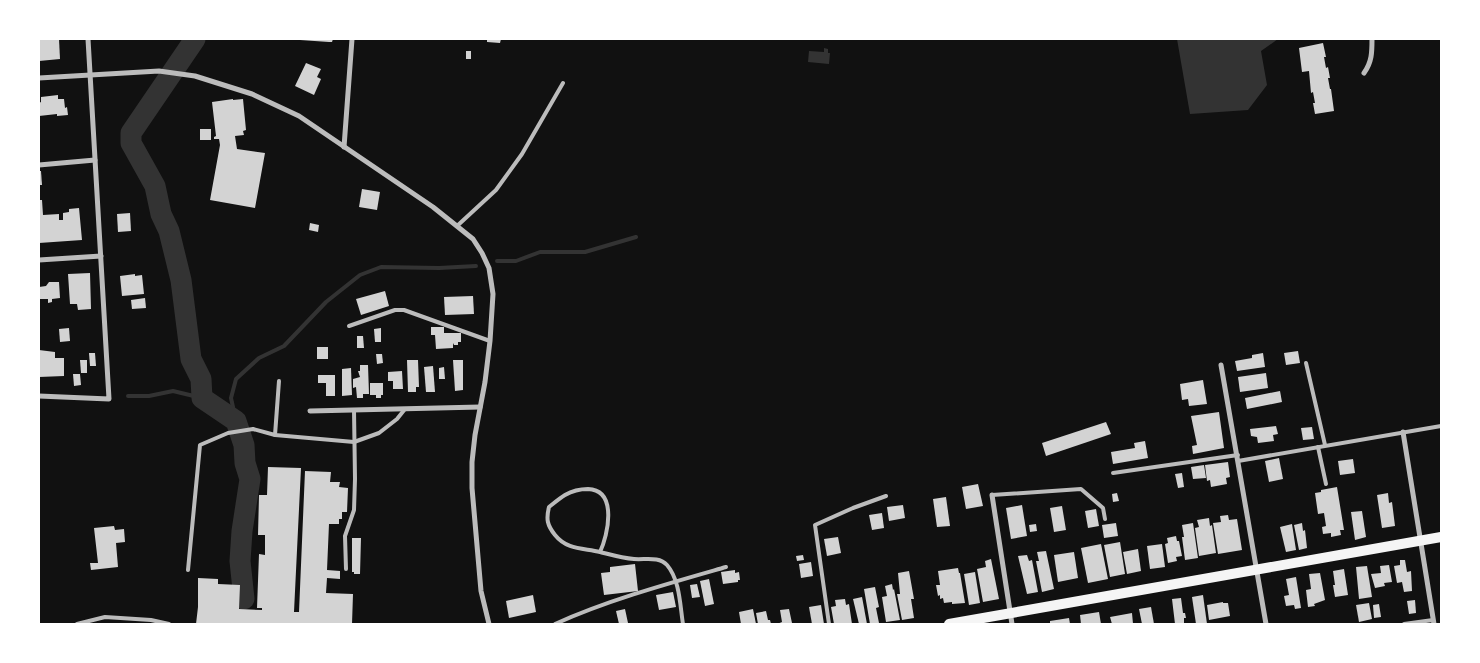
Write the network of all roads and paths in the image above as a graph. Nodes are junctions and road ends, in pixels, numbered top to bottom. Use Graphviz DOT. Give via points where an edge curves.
graph roads {
  1 [pos="88,39"];
  2 [pos="352,39"];
  3 [pos="1372,39"];
  4 [pos="1364,72"];
  5 [pos="90,75"];
  6 [pos="39,78"];
  7 [pos="563,83"];
  8 [pos="344,147"];
  9 [pos="95,160"];
  10 [pos="39,165"];
  11 [pos="457,226"];
  12 [pos="101,256"];
  13 [pos="39,260"];
  14 [pos="349,326"];
  15 [pos="490,341"];
  16 [pos="1306,363"];
  17 [pos="1221,365"];
  18 [pos="279,381"];
  19 [pos="39,396"];
  20 [pos="480,407"];
  21 [pos="405,409"];
  22 [pos="354,410"];
  23 [pos="310,411"];
  24 [pos="1441,426"];
  25 [pos="1403,432"];
  26 [pos="275,434"];
  27 [pos="354,442"];
  28 [pos="1325,445"];
  29 [pos="1318,447"];
  30 [pos="1238,458"];
  31 [pos="1113,472"];
  32 [pos="1326,484"];
  33 [pos="992,495"];
  34 [pos="886,496"];
  35 [pos="1106,519"];
  36 [pos="1441,537"];
  37 [pos="1420,541"];
  38 [pos="600,552"];
  39 [pos="726,566"];
  40 [pos="346,569"];
  41 [pos="1257,569"];
  42 [pos="188,570"];
  43 [pos="676,581"];
  44 [pos="1012,619"];
  45 [pos="1433,622"];
  46 [pos="77,624"];
  47 [pos="169,624"];
  48 [pos="490,624"];
  49 [pos="555,624"];
  50 [pos="683,624"];
  51 [pos="829,624"];
  52 [pos="949,624"];
  53 [pos="1266,624"];
  54 [pos="1404,624"];
  1 -- 5 [label="street"];
  2 -- 8 [label="street"];
  3 -- 4 [label="street" via="1372,54"];
  5 -- 6 [label="street"];
  5 -- 8 [label="street" via="159,71 182,74 276,104"];
  5 -- 9 [label="street"];
  7 -- 11 [label="lane" via="522,154 496,190"];
  8 -- 11 [label="street"];
  9 -- 10 [label="street"];
  9 -- 12 [label="street"];
  11 -- 15 [label="street" via="473,239 489,268 493,294"];
  12 -- 13 [label="street"];
  12 -- 19 [label="street" via="109,399"];
  14 -- 15 [label="lane" via="395,310 404,310"];
  15 -- 20 [label="street"];
  16 -- 28 [label="lane"];
  17 -- 30 [label="street"];
  18 -- 26 [label="lane"];
  20 -- 21 [label="street"];
  20 -- 48 [label="street" via="472,462 472,488 481,591"];
  21 -- 22 [label="street"];
  21 -- 27 [label="lane" via="379,433"];
  22 -- 23 [label="street"];
  22 -- 27 [label="lane"];
  24 -- 25 [label="lane"];
  25 -- 28 [label="lane"];
  25 -- 37 [label="street"];
  26 -- 27 [label="lane"];
  26 -- 42 [label="lane" via="253,429 228,433 200,445"];
  27 -- 40 [label="lane" via="356,479 354,510 345,536"];
  28 -- 29 [label="lane"];
  29 -- 30 [label="lane"];
  29 -- 32 [label="lane"];
  30 -- 31 [label="lane"];
  30 -- 41 [label="street"];
  33 -- 35 [label="lane" via="1081,489 1103,508"];
  33 -- 44 [label="street"];
  34 -- 51 [label="lane" via="815,525"];
  36 -- 37 [label="main road"];
  37 -- 41 [label="main road"];
  37 -- 45 [label="street"];
  38 -- 38 [label="lane" via="560,542 546,520 549,507 566,494 582,489 601,493 609,518"];
  38 -- 43 [label="lane" via="658,560 666,564"];
  39 -- 43 [label="lane"];
  41 -- 44 [label="main road"];
  41 -- 53 [label="street"];
  43 -- 49 [label="lane"];
  43 -- 50 [label="lane"];
  44 -- 52 [label="main road"];
  45 -- 54 [label="lane"];
  46 -- 47 [label="lane" via="104,618"];
}
